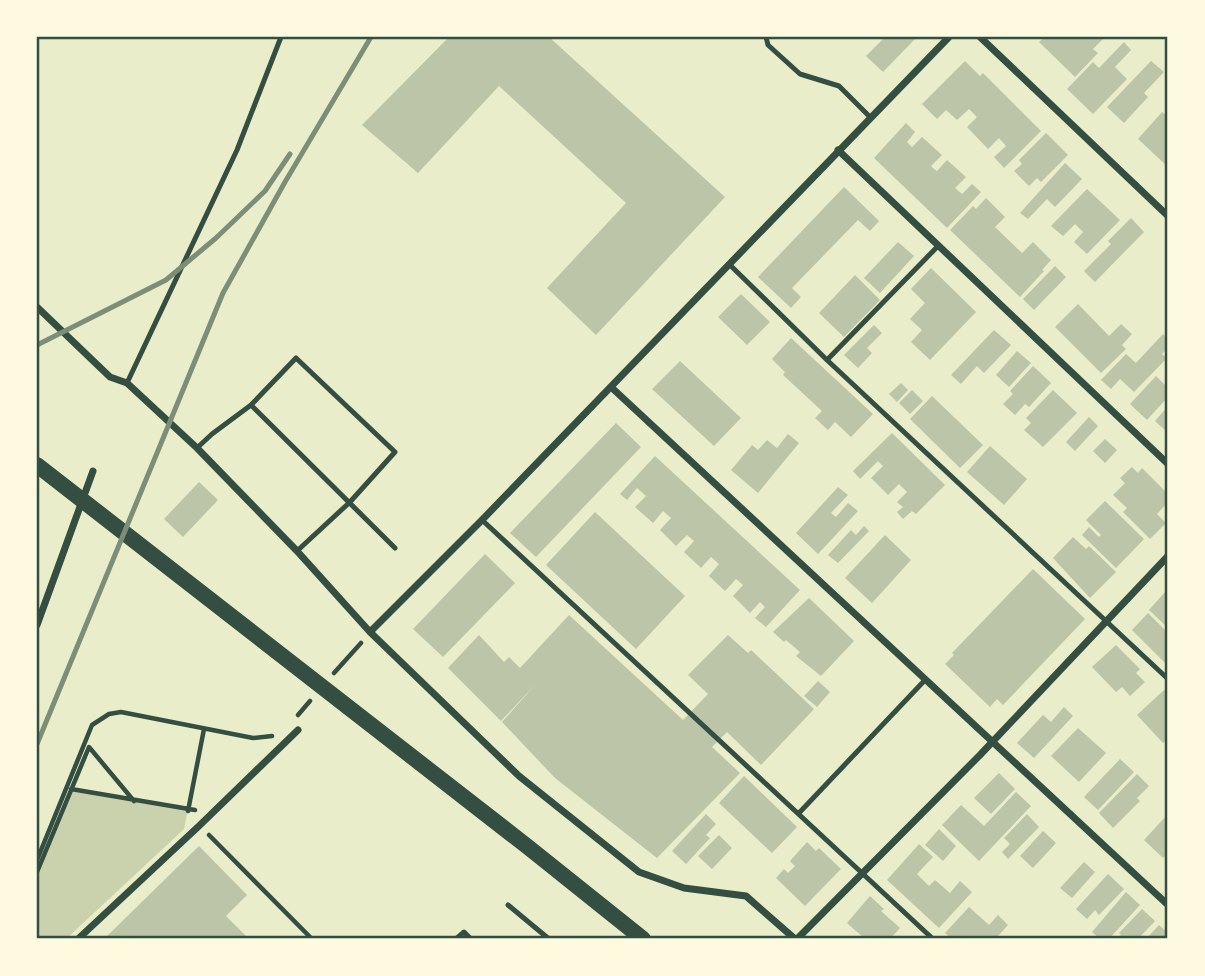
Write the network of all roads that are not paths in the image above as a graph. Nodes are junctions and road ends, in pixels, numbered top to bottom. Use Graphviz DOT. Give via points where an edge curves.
graph roads {
  1 [pos="281,37"];
  2 [pos="766,37"];
  3 [pos="949,37"];
  4 [pos="980,37"];
  5 [pos="870,117"];
  6 [pos="838,150"];
  7 [pos="1168,216"];
  8 [pos="939,245"];
  9 [pos="730,265"];
  10 [pos="37,307"];
  11 [pos="827,360"];
  12 [pos="127,383"];
  13 [pos="611,387"];
  14 [pos="251,405"];
  15 [pos="197,448"];
  16 [pos="1168,464"];
  17 [pos="37,465"];
  18 [pos="93,471"];
  19 [pos="350,502"];
  20 [pos="482,520"];
  21 [pos="395,548"];
  22 [pos="297,551"];
  23 [pos="1168,556"];
  24 [pos="1106,620"];
  25 [pos="37,625"];
  26 [pos="370,632"];
  27 [pos="1168,679"];
  28 [pos="925,680"];
  29 [pos="298,730"];
  30 [pos="992,742"];
  31 [pos="799,813"];
  32 [pos="863,874"];
  33 [pos="508,905"];
  34 [pos="1168,905"];
  35 [pos="78,939"];
  36 [pos="456,939"];
  37 [pos="471,939"];
  38 [pos="549,939"];
  39 [pos="643,939"];
  40 [pos="796,939"];
  41 [pos="933,939"];
  1 -- 12 [label="lane" via="237,150"];
  2 -- 5 [label="lane" via="768,45 800,74 839,86"];
  3 -- 5 [label="street"];
  4 -- 7 [label="street"];
  5 -- 6 [label="street"];
  6 -- 8 [label="street"];
  6 -- 9 [label="street"];
  8 -- 11 [label="lane"];
  8 -- 16 [label="street"];
  9 -- 11 [label="lane"];
  9 -- 13 [label="street"];
  10 -- 12 [label="street" via="110,377"];
  11 -- 24 [label="lane"];
  12 -- 15 [label="street"];
  13 -- 20 [label="street"];
  13 -- 28 [label="street"];
  14 -- 15 [label="lane"];
  14 -- 19 [label="lane"];
  14 -- 19 [label="lane" via="296,358 395,453"];
  15 -- 22 [label="street"];
  17 -- 39 [label="main road"];
  18 -- 25 [label="street"];
  19 -- 21 [label="lane"];
  19 -- 22 [label="lane"];
  20 -- 26 [label="street"];
  20 -- 31 [label="lane"];
  22 -- 26 [label="street"];
  23 -- 24 [label="street"];
  24 -- 27 [label="lane"];
  24 -- 30 [label="street"];
  26 -- 40 [label="street" via="519,776 639,872 684,888 746,896"];
  28 -- 30 [label="street"];
  28 -- 31 [label="lane"];
  29 -- 35 [label="street"];
  30 -- 32 [label="street"];
  30 -- 34 [label="street"];
  31 -- 32 [label="lane"];
  32 -- 40 [label="street"];
  32 -- 41 [label="lane"];
  33 -- 38 [label="lane"];
  36 -- 37 [label="lane" via="464,932"];
}
